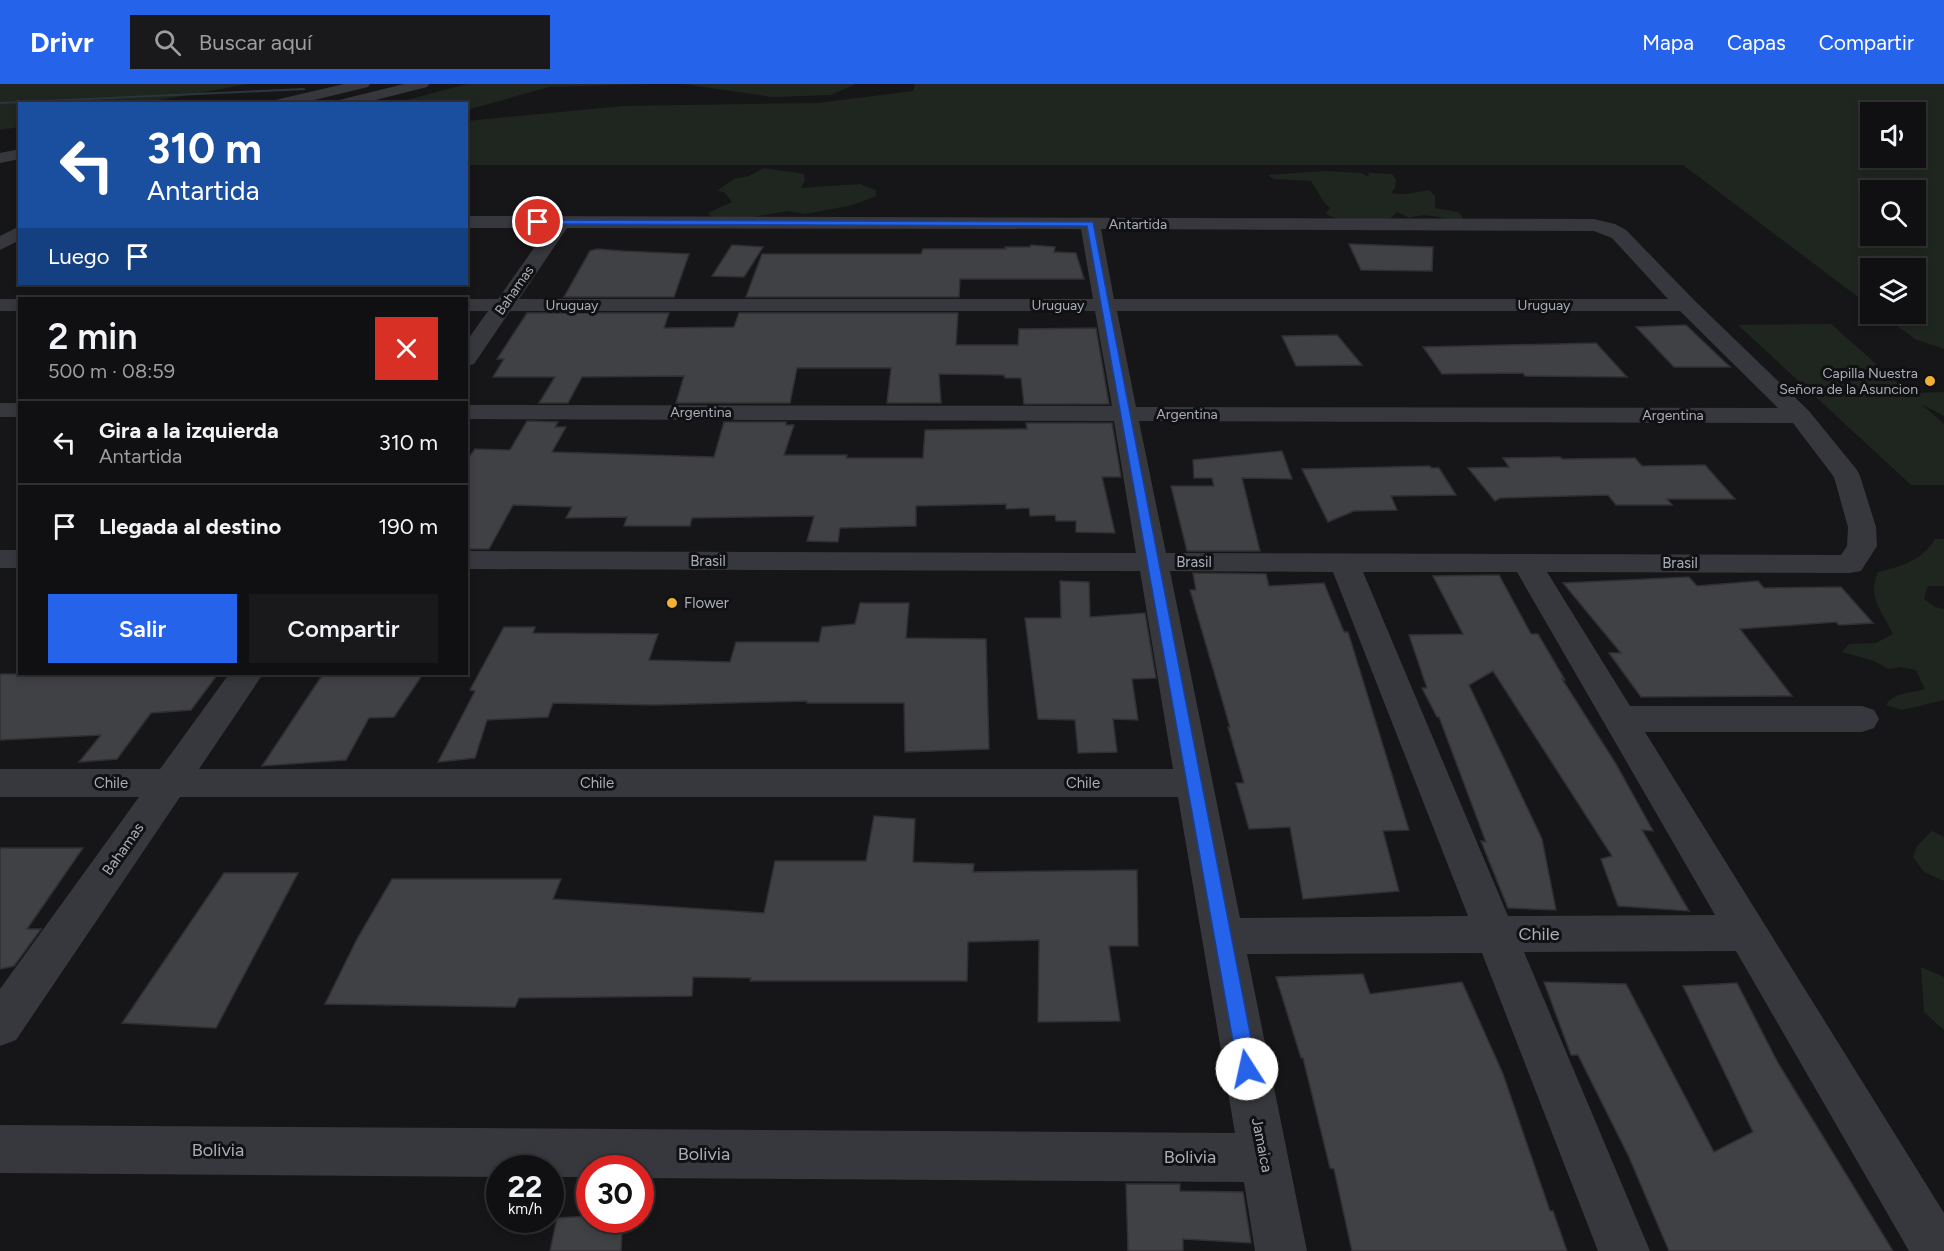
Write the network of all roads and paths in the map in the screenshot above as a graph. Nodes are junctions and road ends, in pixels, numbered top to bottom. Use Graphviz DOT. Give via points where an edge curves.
graph roads {
  1 [pos="363,84"];
  2 [pos="422,84"];
  3 [pos="285,102"];
  4 [pos="348,102"];
  5 [pos="18,154"];
  6 [pos="0,158"];
  7 [pos="18,169"];
  8 [pos="0,173"];
  9 [pos="468,222"];
  10 [pos="562,222"];
  11 [pos="1090,224"];
  12 [pos="18,233"];
  13 [pos="0,244"];
  14 [pos="0,305"];
  15 [pos="18,305"];
  16 [pos="468,305"];
  17 [pos="504,305"];
  18 [pos="1106,305"];
  19 [pos="1686,305"];
  20 [pos="468,356"];
  21 [pos="0,410"];
  22 [pos="18,410"];
  23 [pos="468,412"];
  24 [pos="1125,414"];
  25 [pos="1800,416"];
  26 [pos="0,559"];
  27 [pos="18,559"];
  28 [pos="468,560"];
  29 [pos="1153,562"];
  30 [pos="1344,562"];
  31 [pos="1526,563"];
  32 [pos="245,675"];
  33 [pos="1862,718"];
  34 [pos="1619,719"];
  35 [pos="0,783"];
  36 [pos="169,783"];
  37 [pos="1194,783"];
  38 [pos="1748,933"];
  39 [pos="1495,934"];
  40 [pos="1222,936"];
  41 [pos="0,1025"];
  42 [pos="0,1149"];
  43 [pos="1264,1158"];
  44 [pos="1281,1251"];
  45 [pos="1624,1251"];
  46 [pos="1938,1251"];
  1 -- 3 [label="street"];
  2 -- 4 [label="street"];
  5 -- 6 [label="street"];
  7 -- 8 [label="street"];
  9 -- 10 [label="street, Antartida"];
  10 -- 11 [label="street, Antartida"];
  10 -- 17 [label="street, Bahamas"];
  11 -- 18 [label="street, Jamaica"];
  11 -- 19 [label="street, Antartida" via="1594,225 1619,234"];
  12 -- 13 [label="street"];
  14 -- 15 [label="street"];
  16 -- 17 [label="street, Uruguay"];
  17 -- 18 [label="street, Uruguay"];
  17 -- 20 [label="street, Bahamas"];
  18 -- 19 [label="street, Uruguay"];
  18 -- 24 [label="street, Jamaica"];
  19 -- 25 [label="street"];
  21 -- 22 [label="street"];
  23 -- 24 [label="street, Argentina"];
  24 -- 25 [label="street, Argentina"];
  24 -- 29 [label="street, Jamaica"];
  25 -- 31 [label="street, Brasil" via="1847,476 1862,527 1862,546 1850,564"];
  26 -- 27 [label="street"];
  28 -- 29 [label="street, Brasil"];
  29 -- 30 [label="street, Brasil"];
  29 -- 37 [label="street, Jamaica"];
  30 -- 31 [label="street, Brasil"];
  30 -- 39 [label="street"];
  31 -- 34 [label="street"];
  32 -- 36 [label="street, Bahamas"];
  33 -- 34 [label="street"];
  34 -- 38 [label="street"];
  35 -- 36 [label="street, Chile"];
  36 -- 37 [label="street, Chile"];
  36 -- 41 [label="street, Bahamas"];
  37 -- 40 [label="street, Jamaica"];
  38 -- 39 [label="street, Chile"];
  38 -- 46 [label="street"];
  39 -- 40 [label="street, Chile"];
  39 -- 45 [label="street"];
  40 -- 43 [label="street, Jamaica"];
  42 -- 43 [label="street, Bolivia"];
  43 -- 44 [label="street, Jamaica"];
}
